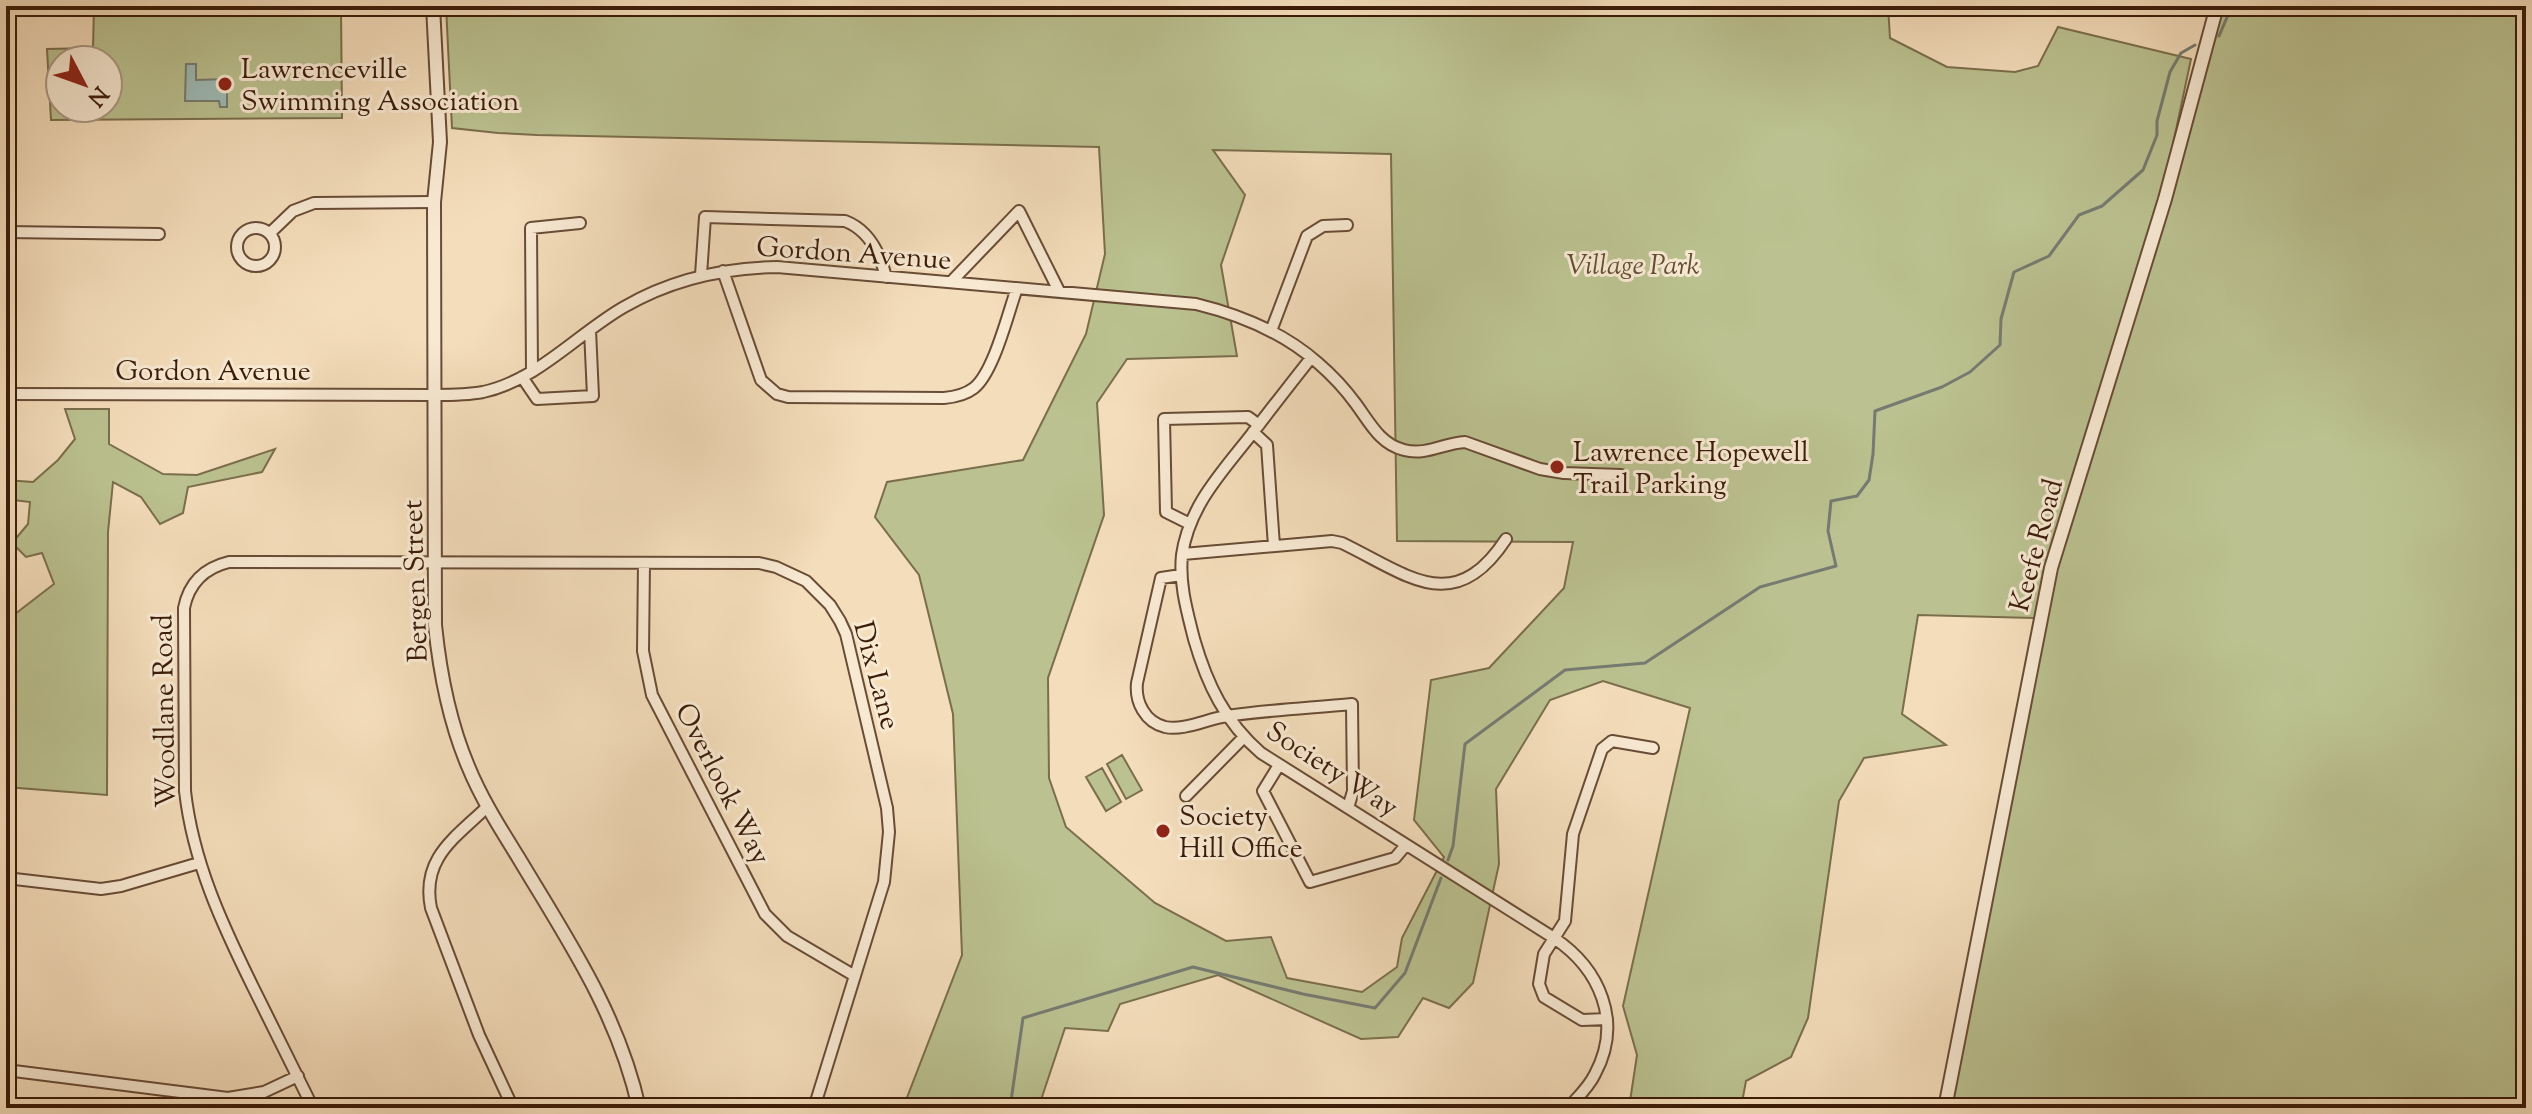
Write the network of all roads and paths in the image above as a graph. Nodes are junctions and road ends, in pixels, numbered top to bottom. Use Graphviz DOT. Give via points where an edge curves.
graph roads {
  1 [pos="433,6"];
  2 [pos="2217,6"];
  3 [pos="434,202"];
  4 [pos="580,223"];
  5 [pos="1347,225"];
  6 [pos="6,232"];
  7 [pos="270,233"];
  8 [pos="159,234"];
  9 [pos="723,271"];
  10 [pos="701,275"];
  11 [pos="886,277"];
  12 [pos="951,282"];
  13 [pos="1017,288"];
  14 [pos="1059,291"];
  15 [pos="590,330"];
  16 [pos="1271,331"];
  17 [pos="1311,358"];
  18 [pos="527,374"];
  19 [pos="6,394"];
  20 [pos="434,395"];
  21 [pos="1256,428"];
  22 [pos="1621,475"];
  23 [pos="1190,524"];
  24 [pos="1506,539"];
  25 [pos="1274,546"];
  26 [pos="1183,554"];
  27 [pos="434,562"];
  28 [pos="644,563"];
  29 [pos="1181,575"];
  30 [pos="1226,716"];
  31 [pos="1243,738"];
  32 [pos="1653,748"];
  33 [pos="1279,765"];
  34 [pos="1186,796"];
  35 [pos="487,807"];
  36 [pos="1348,808"];
  37 [pos="1406,845"];
  38 [pos="199,863"];
  39 [pos="6,878"];
  40 [pos="1554,938"];
  41 [pos="855,976"];
  42 [pos="1607,1019"];
  43 [pos="6,1070"];
  44 [pos="298,1076"];
  45 [pos="313,1108"];
  46 [pos="513,1108"];
  47 [pos="639,1108"];
  48 [pos="814,1108"];
  49 [pos="1568,1108"];
  50 [pos="1945,1108"];
  1 -- 3 [label="street, Bergen Street" via="440,142"];
  2 -- 50 [label="street, Keefe Road" via="2165,199 2051,568"];
  3 -- 7 [label="street" via="314,203 293,211"];
  3 -- 20 [label="street, Bergen Street"];
  4 -- 18 [label="street" via="531,228"];
  5 -- 16 [label="street" via="1323,226 1307,236"];
  6 -- 8 [label="street"];
  9 -- 10 [label="street, Gordon Avenue"];
  9 -- 11 [label="street, Gordon Avenue" via="777,267"];
  9 -- 13 [label="street" via="761,380 788,397 944,398 964,393 988,369"];
  10 -- 11 [label="street" via="705,217 845,221 864,232"];
  10 -- 15 [label="street, Gordon Avenue" via="648,294"];
  11 -- 12 [label="street, Gordon Avenue"];
  12 -- 13 [label="street, Gordon Avenue"];
  12 -- 14 [label="street" via="1019,211"];
  13 -- 14 [label="street, Gordon Avenue"];
  14 -- 16 [label="street, Gordon Avenue" via="1196,304"];
  15 -- 18 [label="street, Gordon Avenue"];
  15 -- 18 [label="street" via="593,396 537,399"];
  16 -- 17 [label="street, Gordon Avenue"];
  17 -- 21 [label="street, Society Way"];
  17 -- 22 [label="street, Gordon Avenue" via="1394,447 1419,452 1465,442 1540,469"];
  18 -- 20 [label="street, Gordon Avenue" via="485,391"];
  19 -- 20 [label="street, Gordon Avenue"];
  20 -- 27 [label="street, Bergen Street"];
  21 -- 23 [label="street, Society Way" via="1208,489"];
  21 -- 23 [label="street" via="1248,417 1164,419 1166,512"];
  21 -- 25 [label="street" via="1267,445"];
  23 -- 26 [label="street, Society Way"];
  24 -- 25 [label="street" via="1484,567 1446,585 1420,581 1342,543"];
  25 -- 26 [label="street"];
  26 -- 29 [label="street, Society Way"];
  27 -- 28 [label="street, Dix Lane"];
  27 -- 35 [label="street, Bergen Street" via="435,625 445,694"];
  27 -- 38 [label="street, Woodlane Road" via="229,562 208,570 192,586 184,608 185,791"];
  28 -- 41 [label="street, Overlook Way" via="646,673 666,723 765,914 787,936"];
  28 -- 41 [label="street, Dix Lane" via="776,567 819,591 840,621 885,796 889,832 884,882"];
  29 -- 30 [label="street, Society Way" via="1197,648"];
  29 -- 30 [label="street" via="1161,578 1138,699 1148,717 1165,727"];
  30 -- 31 [label="street, Society Way"];
  30 -- 36 [label="street" via="1352,704 1353,791"];
  31 -- 33 [label="street, Society Way"];
  31 -- 34 [label="street"];
  32 -- 40 [label="street" via="1612,741 1602,749 1573,834 1565,921"];
  33 -- 36 [label="street, Society Way"];
  33 -- 37 [label="street" via="1263,791 1310,882 1395,858"];
  35 -- 46 [label="street" via="437,857 428,895 479,1035"];
  35 -- 47 [label="street, Bergen Street" via="595,987 624,1053"];
  36 -- 37 [label="street, Society Way"];
  37 -- 40 [label="street, Society Way"];
  38 -- 39 [label="street" via="101,889"];
  38 -- 44 [label="street, Woodlane Road" via="226,931"];
  40 -- 42 [label="street, Society Way" via="1590,971"];
  40 -- 42 [label="street" via="1544,954 1540,991 1582,1020"];
  41 -- 48 [label="street, Dix Lane"];
  42 -- 49 [label="street, Society Way" via="1596,1072"];
  43 -- 44 [label="street" via="228,1098 264,1092"];
  44 -- 45 [label="street, Woodlane Road"];
}
